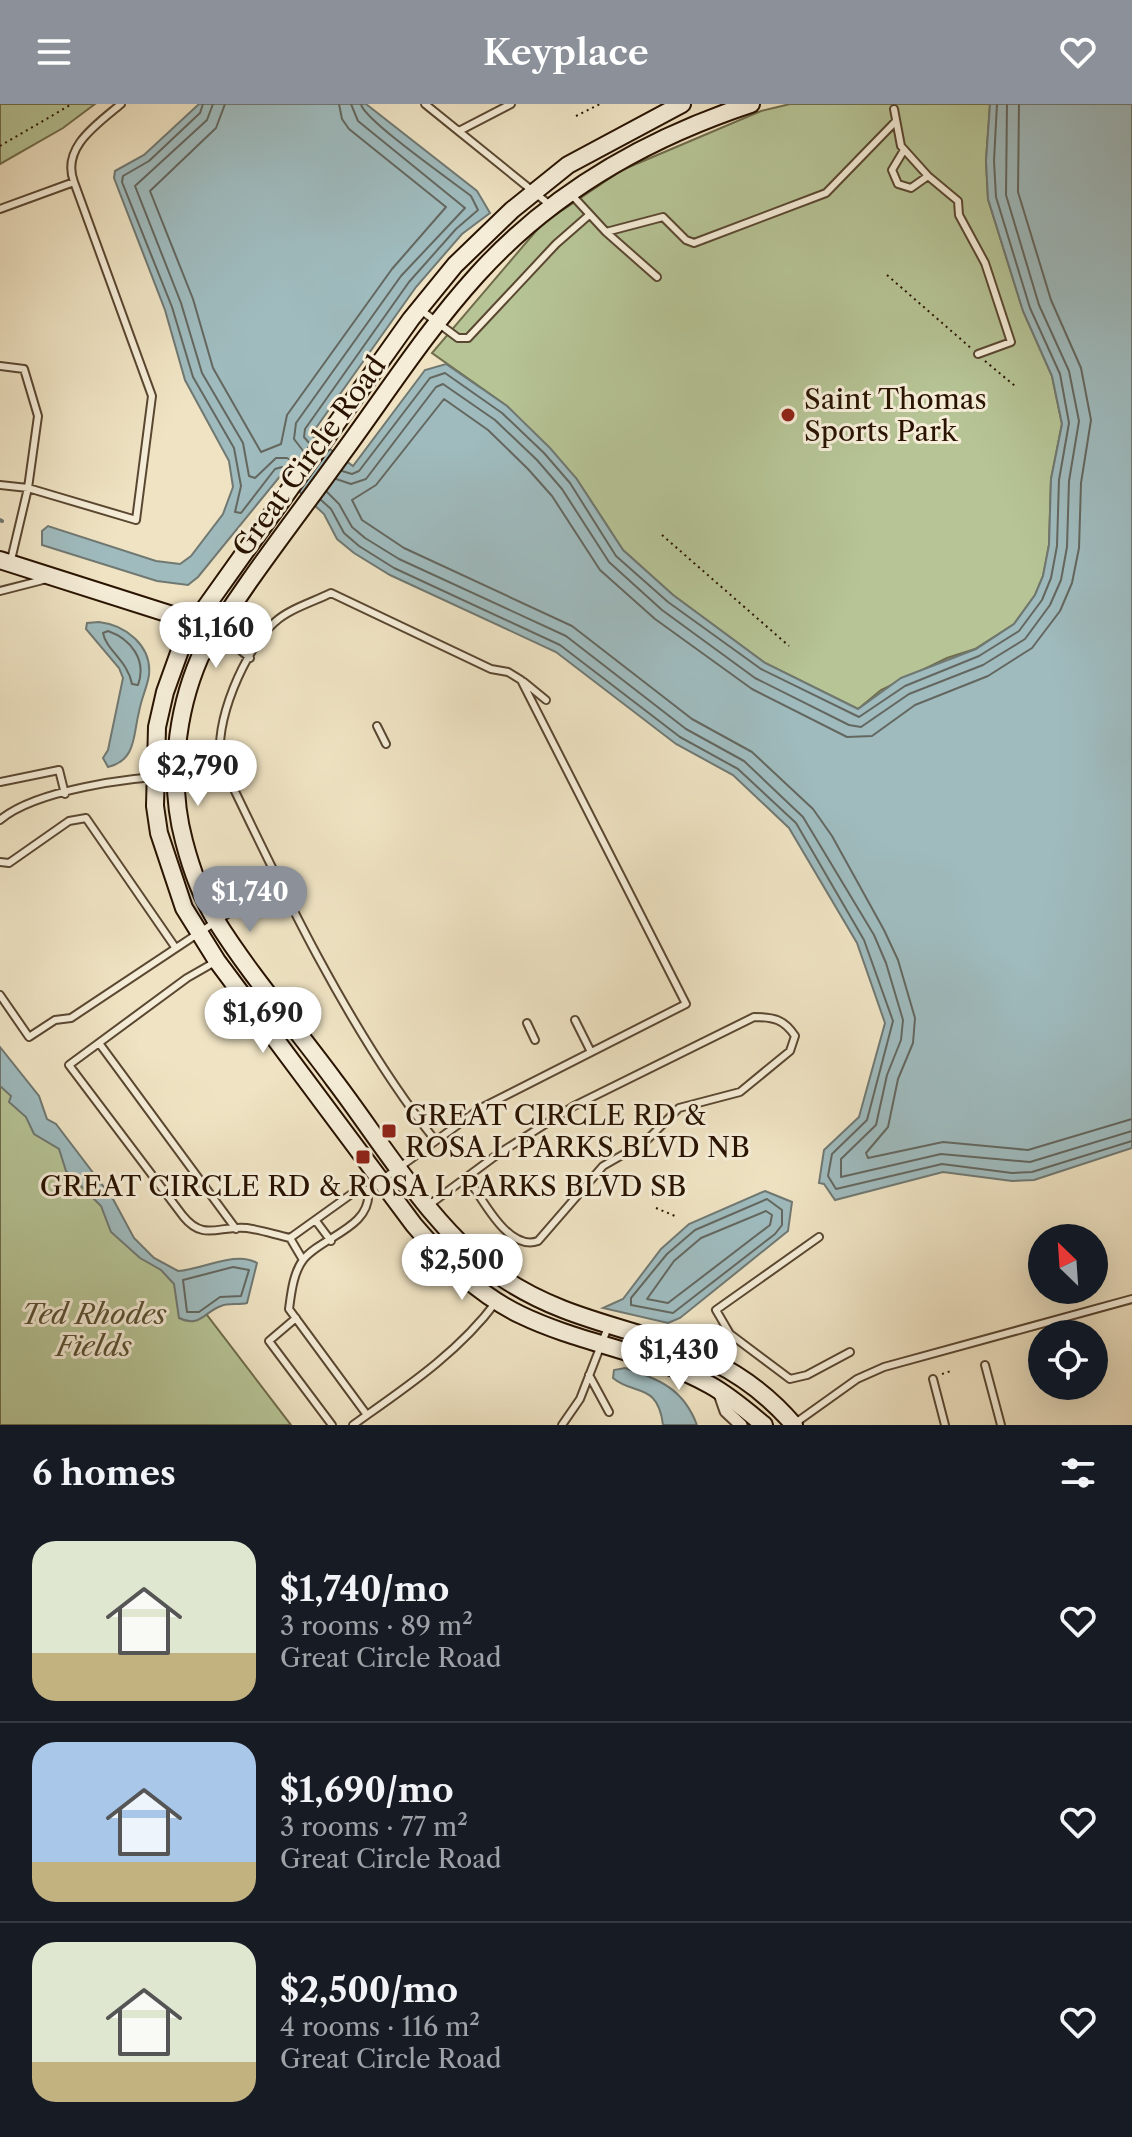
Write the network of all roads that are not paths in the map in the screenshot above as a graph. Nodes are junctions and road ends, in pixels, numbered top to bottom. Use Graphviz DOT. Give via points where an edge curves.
graph roads {
  1 [pos="121,104"];
  2 [pos="425,104"];
  3 [pos="511,104"];
  4 [pos="682,104"];
  5 [pos="751,104"];
  6 [pos="894,109"];
  7 [pos="896,121"];
  8 [pos="459,131"];
  9 [pos="904,150"];
  10 [pos="928,176"];
  11 [pos="74,182"];
  12 [pos="534,191"];
  13 [pos="569,191"];
  14 [pos="551,205"];
  15 [pos="0,209"];
  16 [pos="588,216"];
  17 [pos="606,232"];
  18 [pos="657,277"];
  19 [pos="419,309"];
  20 [pos="437,323"];
  21 [pos="978,354"];
  22 [pos="0,366"];
  23 [pos="0,485"];
  24 [pos="28,488"];
  25 [pos="5,561"];
  26 [pos="56,576"];
  27 [pos="0,591"];
  28 [pos="195,622"];
  29 [pos="216,630"];
  30 [pos="250,658"];
  31 [pos="521,680"];
  32 [pos="546,700"];
  33 [pos="377,726"];
  34 [pos="386,744"];
  35 [pos="176,776"];
  36 [pos="154,777"];
  37 [pos="0,782"];
  38 [pos="65,794"];
  39 [pos="0,820"];
  40 [pos="0,862"];
  41 [pos="280,879"];
  42 [pos="216,919"];
  43 [pos="198,932"];
  44 [pos="175,947"];
  45 [pos="217,961"];
  46 [pos="0,995"];
  47 [pos="575,1020"];
  48 [pos="527,1023"];
  49 [pos="535,1040"];
  50 [pos="99,1043"];
  51 [pos="591,1052"];
  52 [pos="435,1140"];
  53 [pos="399,1167"];
  54 [pos="467,1177"];
  55 [pos="374,1185"];
  56 [pos="429,1205"];
  57 [pos="316,1221"];
  58 [pos="236,1229"];
  59 [pos="819,1237"];
  60 [pos="290,1238"];
  61 [pos="331,1241"];
  62 [pos="303,1260"];
  63 [pos="1132,1299"];
  64 [pos="497,1302"];
  65 [pos="296,1318"];
  66 [pos="609,1324"];
  67 [pos="601,1344"];
  68 [pos="850,1352"];
  69 [pos="985,1365"];
  70 [pos="589,1375"];
  71 [pos="933,1379"];
  72 [pos="719,1391"];
  73 [pos="609,1412"];
  74 [pos="367,1415"];
  75 [pos="332,1425"];
  76 [pos="353,1425"];
  77 [pos="562,1425"];
  78 [pos="741,1425"];
  79 [pos="764,1425"];
  80 [pos="794,1425"];
  81 [pos="945,1425"];
  82 [pos="1001,1425"];
  1 -- 11 [label="lane" via="73,152 69,166"];
  2 -- 8 [label="lane"];
  3 -- 8 [label="lane"];
  4 -- 12 [label="street, Great Circle Road" via="592,151"];
  5 -- 13 [label="street, Great Circle Road" via="637,150"];
  6 -- 7 [label="lane"];
  7 -- 9 [label="lane"];
  7 -- 17 [label="lane" via="826,193 694,243 663,217"];
  8 -- 12 [label="lane"];
  9 -- 10 [label="lane"];
  9 -- 10 [label="lane" via="892,170 898,184 911,188"];
  10 -- 21 [label="lane" via="958,201 1011,342"];
  11 -- 15 [label="lane"];
  11 -- 24 [label="lane" via="152,396 136,520"];
  12 -- 14 [label="lane"];
  12 -- 19 [label="street, Great Circle Road" via="464,256"];
  13 -- 14 [label="street, Great Circle Road"];
  13 -- 16 [label="lane"];
  14 -- 20 [label="street, Great Circle Road" via="477,275"];
  16 -- 17 [label="lane"];
  16 -- 20 [label="lane" via="473,335 462,340"];
  17 -- 18 [label="lane"];
  19 -- 20 [label="lane"];
  19 -- 28 [label="street, Great Circle Road"];
  20 -- 29 [label="street, Great Circle Road"];
  22 -- 24 [label="lane" via="24,369 38,409"];
  23 -- 24 [label="lane"];
  24 -- 25 [label="lane"];
  25 -- 26 [label="street"];
  26 -- 27 [label="lane"];
  26 -- 28 [label="street"];
  28 -- 29 [label="street"];
  28 -- 36 [label="street, Great Circle Road" via="165,692"];
  29 -- 30 [label="lane"];
  29 -- 35 [label="street, Great Circle Road" via="188,687"];
  30 -- 31 [label="lane" via="276,621 337,594"];
  30 -- 41 [label="lane" via="228,705 220,755"];
  31 -- 32 [label="lane"];
  31 -- 51 [label="lane" via="686,1004"];
  33 -- 34 [label="lane"];
  35 -- 36 [label="lane"];
  35 -- 42 [label="street, Great Circle Road" via="183,839"];
  36 -- 38 [label="lane"];
  36 -- 43 [label="street, Great Circle Road" via="159,833 184,908"];
  37 -- 38 [label="lane" via="59,770"];
  38 -- 39 [label="lane" via="21,805"];
  40 -- 44 [label="lane" via="9,863 69,821 86,818"];
  41 -- 42 [label="lane"];
  41 -- 52 [label="lane" via="364,1035 403,1100"];
  42 -- 43 [label="lane"];
  42 -- 53 [label="street, Great Circle Road"];
  43 -- 44 [label="lane"];
  43 -- 45 [label="street, Great Circle Road"];
  44 -- 46 [label="lane" via="71,1018 55,1020 29,1037"];
  45 -- 50 [label="lane"];
  45 -- 55 [label="street, Great Circle Road"];
  47 -- 51 [label="lane"];
  48 -- 49 [label="lane"];
  50 -- 58 [label="lane"];
  50 -- 58 [label="lane" via="69,1065 193,1228"];
  51 -- 52 [label="lane" via="481,1108"];
  52 -- 53 [label="lane"];
  53 -- 55 [label="lane"];
  53 -- 56 [label="street, Great Circle Road"];
  54 -- 54 [label="lane" via="574,1106 754,1017 787,1024 795,1036 790,1051 740,1092 679,1108 645,1142 603,1166 538,1241 525,1244 513,1238"];
  54 -- 56 [label="lane"];
  55 -- 57 [label="lane" via="357,1190"];
  55 -- 61 [label="lane" via="361,1215"];
  55 -- 64 [label="street, Great Circle Road" via="441,1255"];
  56 -- 66 [label="street, Great Circle Road" via="463,1246 501,1277 541,1300"];
  57 -- 60 [label="lane"];
  57 -- 61 [label="lane"];
  58 -- 60 [label="lane"];
  59 -- 68 [label="lane" via="716,1310 730,1334 790,1379"];
  60 -- 62 [label="lane"];
  61 -- 62 [label="lane"];
  62 -- 65 [label="lane" via="289,1309"];
  63 -- 80 [label="lane" via="884,1367 857,1379"];
  64 -- 67 [label="street, Great Circle Road"];
  64 -- 74 [label="lane" via="442,1359"];
  65 -- 74 [label="lane"];
  65 -- 75 [label="lane" via="269,1341"];
  66 -- 67 [label="lane"];
  66 -- 80 [label="street, Great Circle Road" via="699,1353 742,1378"];
  67 -- 70 [label="lane"];
  67 -- 72 [label="street, Great Circle Road" via="683,1372"];
  69 -- 82 [label="lane"];
  70 -- 73 [label="lane"];
  70 -- 77 [label="lane"];
  71 -- 81 [label="lane"];
  72 -- 78 [label="street" via="726,1411"];
  72 -- 79 [label="street, Great Circle Road"];
  74 -- 76 [label="lane"];
}
